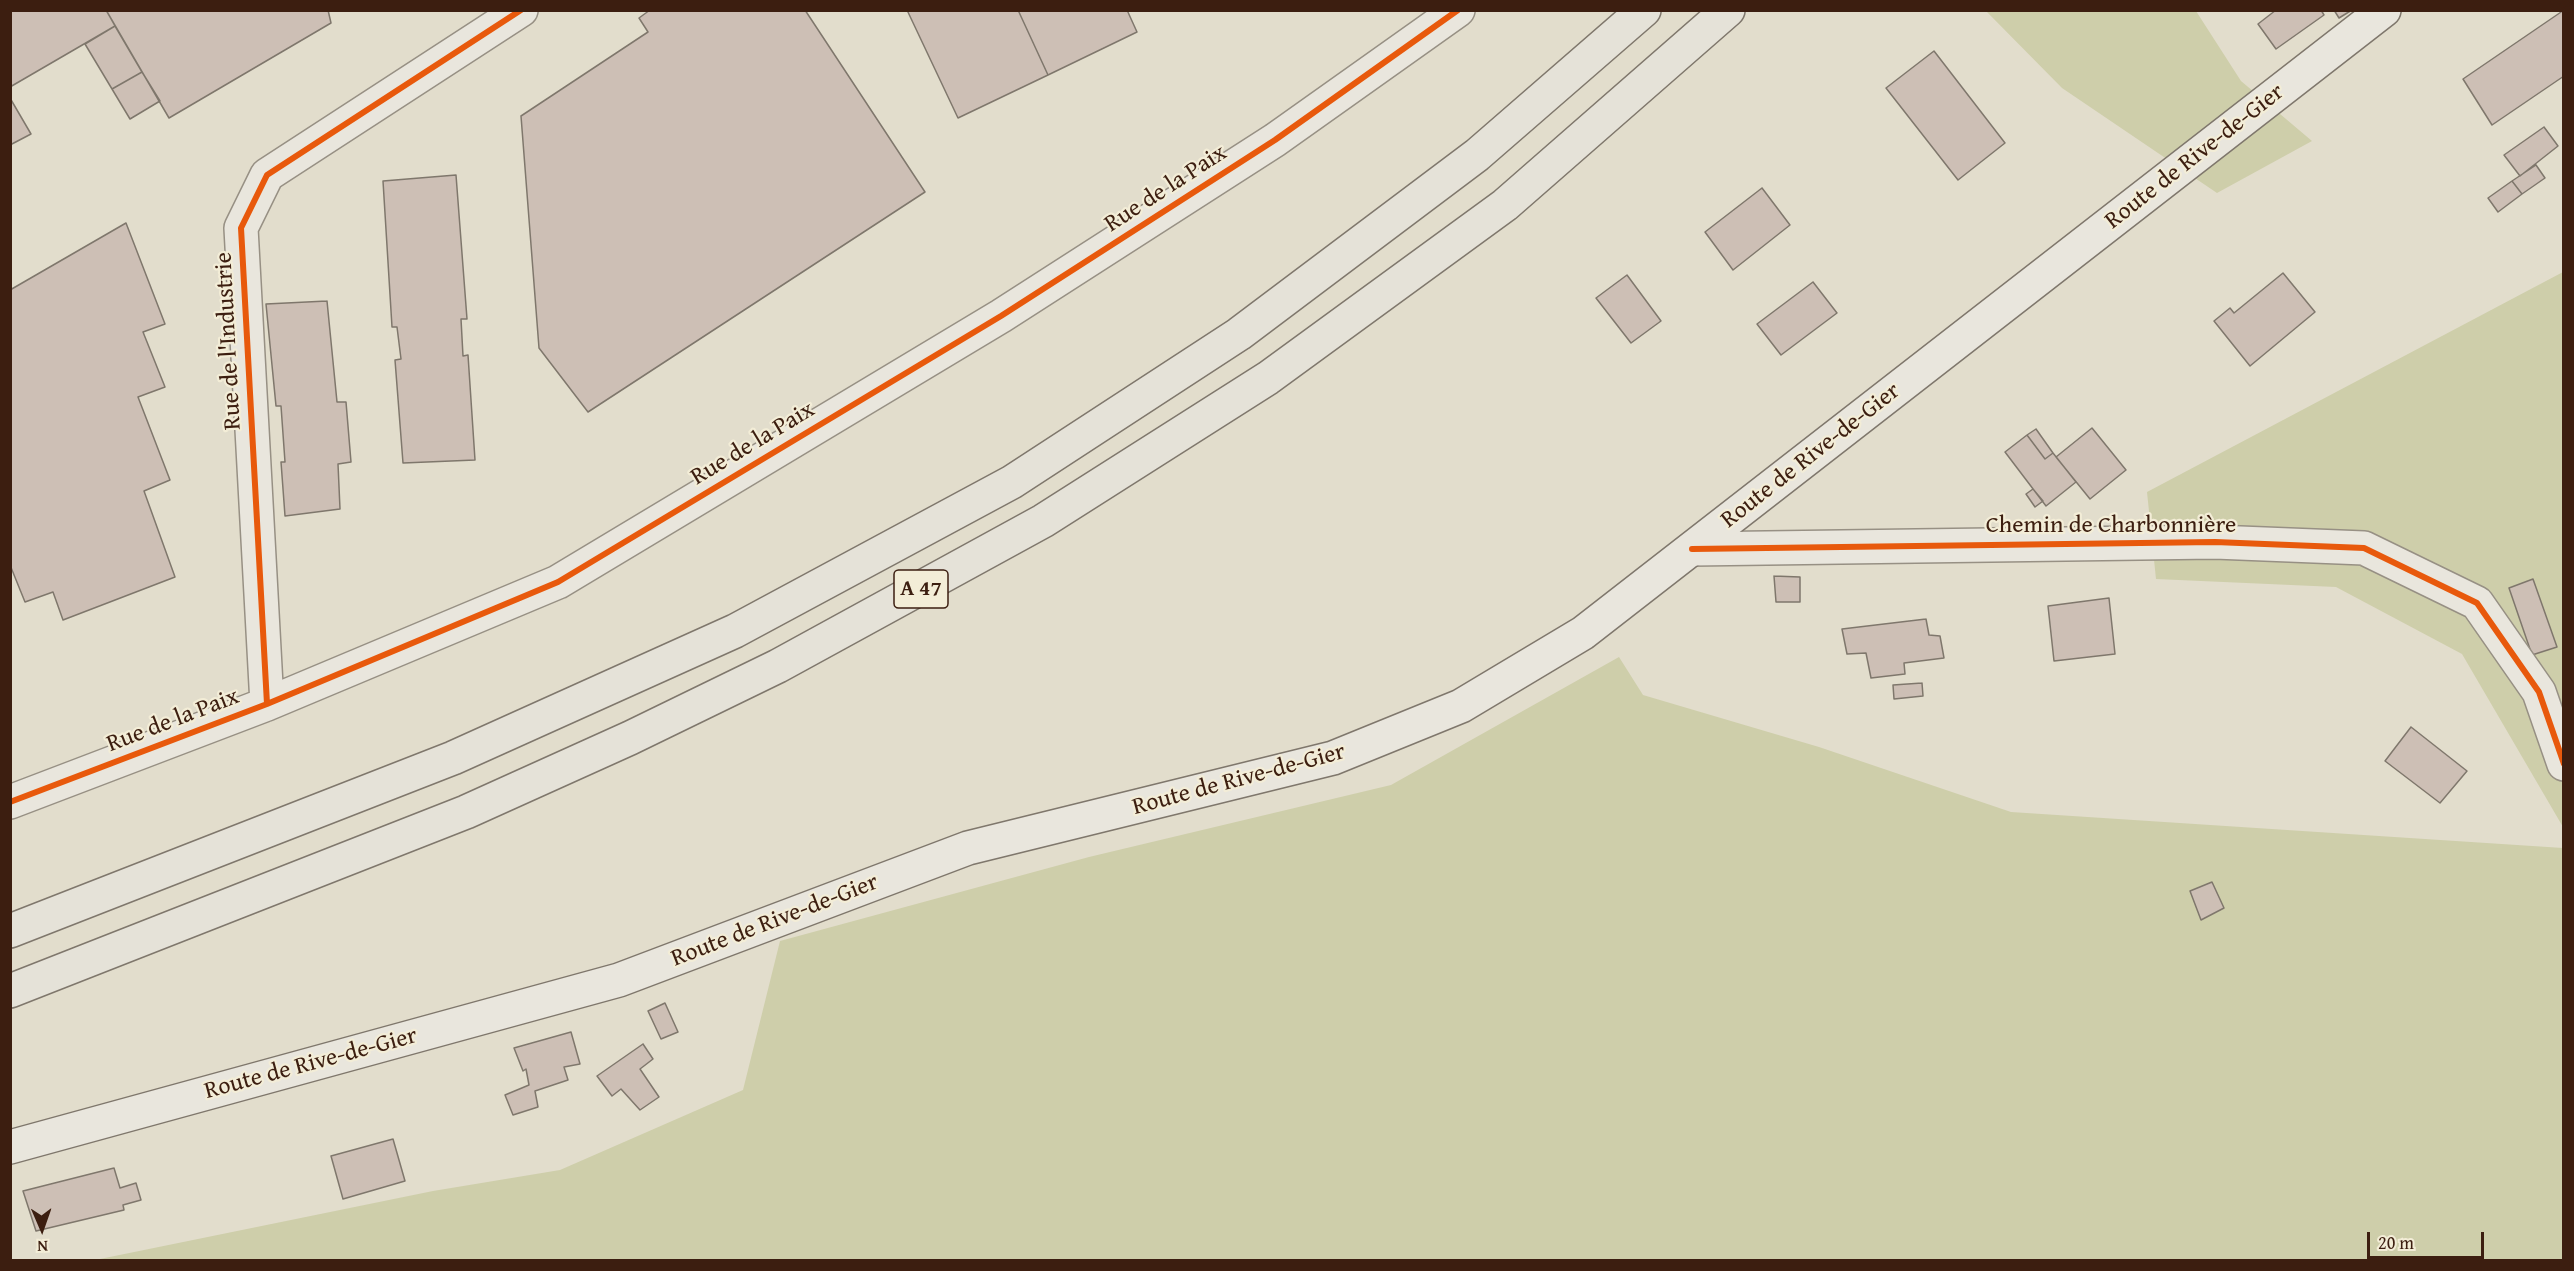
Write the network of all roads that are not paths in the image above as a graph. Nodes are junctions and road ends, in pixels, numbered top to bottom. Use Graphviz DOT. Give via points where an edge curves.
graph roads {
  1 [pos="521,10"];
  2 [pos="1458,10"];
  3 [pos="1644,10"];
  4 [pos="1728,10"];
  5 [pos="2384,10"];
  6 [pos="1418,22"];
  7 [pos="1692,549"];
  8 [pos="267,704"];
  9 [pos="2564,764"];
  10 [pos="10,802"];
  11 [pos="10,931"];
  12 [pos="10,991"];
  13 [pos="10,1147"];
  1 -- 8 [label="street, Rue de l'Industrie" via="267,176 241,228"];
  2 -- 6 [label="street, Rue de la Paix"];
  3 -- 11 [label="highway, A 47" via="1477,155 1325,270 1239,334 1012,482 735,632 453,758"];
  4 -- 12 [label="highway, A 47" via="1505,205 1268,378 1033,527 778,666 620,743 444,820"];
  5 -- 7 [label="street, Route de Rive-de-Gier"];
  6 -- 8 [label="street, Rue de la Paix" via="1275,140 1001,316 558,582"];
  7 -- 9 [label="street, Chemin de Charbonnière" via="2215,542 2364,549 2477,603 2539,692"];
  7 -- 13 [label="street, Route de Rive-de-Gier" via="1583,633 1461,706 1333,759 968,848 619,980"];
  8 -- 10 [label="street, Rue de la Paix"];
}
